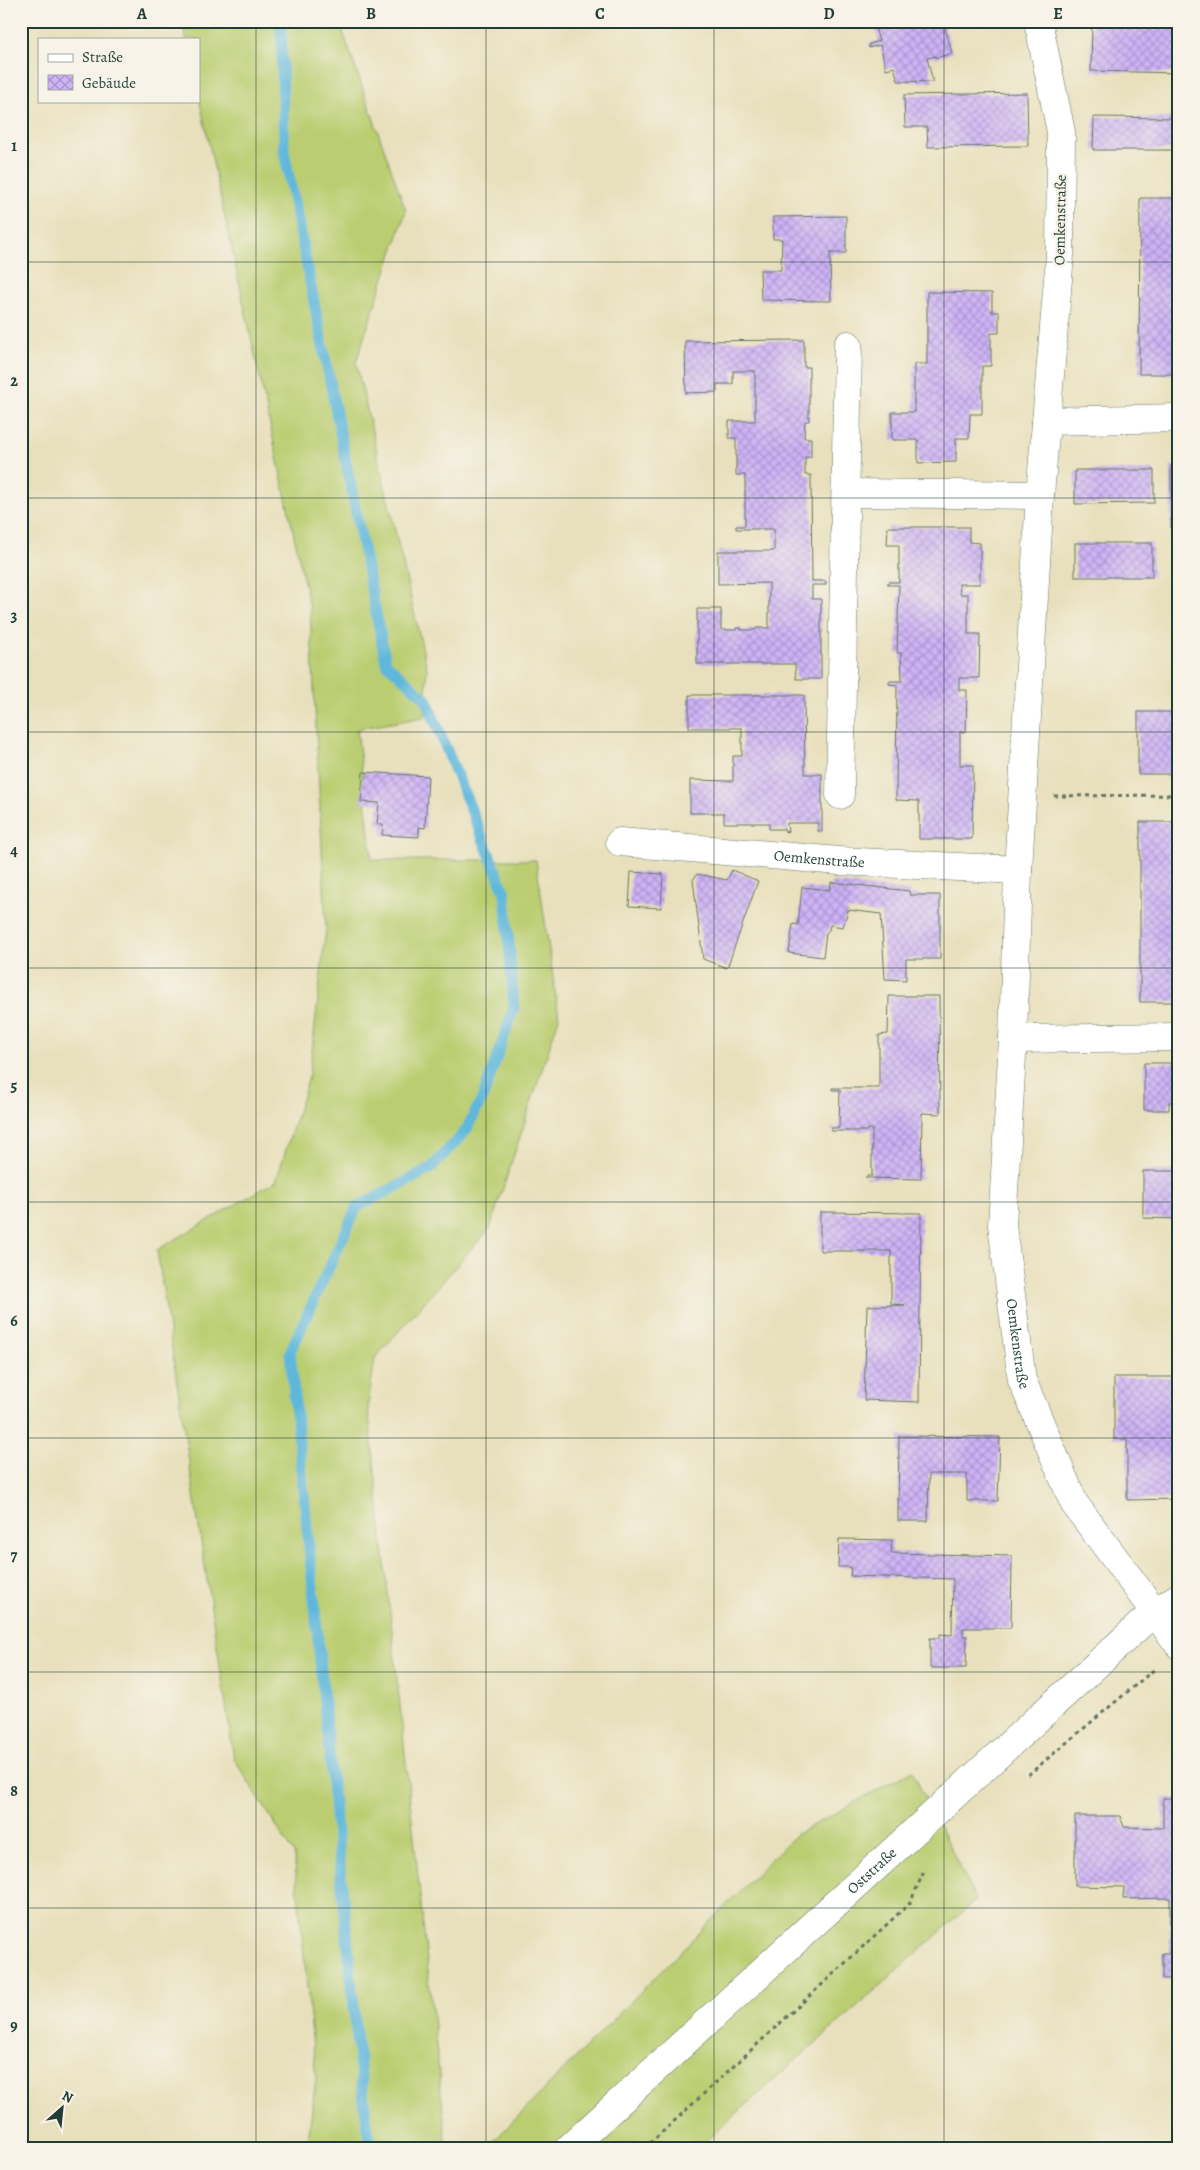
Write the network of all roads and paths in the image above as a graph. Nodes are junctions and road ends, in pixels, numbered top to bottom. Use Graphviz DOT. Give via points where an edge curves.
graph roads {
  1 [pos="1038,21"];
  2 [pos="848,345"];
  3 [pos="1179,418"];
  4 [pos="1046,420"];
  5 [pos="847,493"];
  6 [pos="1040,495"];
  7 [pos="840,795"];
  8 [pos="1179,795"];
  9 [pos="1024,796"];
  10 [pos="620,842"];
  11 [pos="1018,870"];
  12 [pos="1179,1036"];
  13 [pos="1013,1039"];
  14 [pos="1179,1597"];
  15 [pos="1154,1612"];
  16 [pos="1179,1645"];
  17 [pos="1156,1668"];
  18 [pos="1028,1776"];
  19 [pos="925,1867"];
  20 [pos="568,2149"];
  21 [pos="644,2149"];
  1 -- 4 [label="street, Oemkenstraße" via="1061,132 1060,255"];
  2 -- 5 [label="street"];
  3 -- 4 [label="street"];
  4 -- 6 [label="street, Oemkenstraße"];
  5 -- 6 [label="street"];
  5 -- 7 [label="street"];
  6 -- 9 [label="street, Oemkenstraße"];
  8 -- 9 [label="path"];
  9 -- 11 [label="street, Oemkenstraße"];
  10 -- 11 [label="street, Oemkenstraße" via="839,861"];
  11 -- 13 [label="street, Oemkenstraße"];
  12 -- 13 [label="street"];
  13 -- 15 [label="street, Oemkenstraße" via="1002,1225 1022,1380 1074,1503"];
  14 -- 15 [label="street, Oststraße"];
  15 -- 16 [label="street, Oemkenstraße"];
  15 -- 20 [label="street, Oststraße"];
  17 -- 18 [label="path"];
  19 -- 21 [label="path" via="910,1903"];
}
